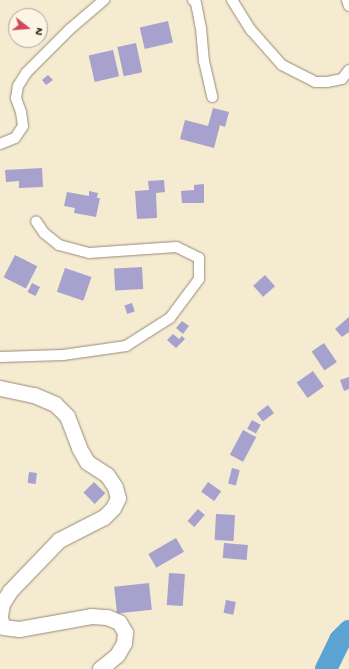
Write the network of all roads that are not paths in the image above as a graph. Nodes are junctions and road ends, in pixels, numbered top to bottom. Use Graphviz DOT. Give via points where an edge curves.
graph roads {
  1 [pos="104,0"];
  2 [pos="193,0"];
  3 [pos="232,0"];
  4 [pos="347,0"];
  5 [pos="349,6"];
  6 [pos="349,70"];
  7 [pos="212,97"];
  8 [pos="0,144"];
  9 [pos="36,221"];
  10 [pos="0,357"];
  11 [pos="0,388"];
  12 [pos="0,617"];
  13 [pos="100,669"];
  1 -- 8 [label="street" via="70,29 26,73 18,86 16,98 23,126 15,138"];
  2 -- 7 [label="street" via="200,22 204,61"];
  3 -- 6 [label="street" via="251,30 282,65 315,82 342,79"];
  4 -- 5 [label="street"];
  9 -- 10 [label="street" via="44,233 59,245 89,253 176,247 199,258 199,279 170,318 126,346 64,355"];
  11 -- 12 [label="street" via="34,395 55,404 67,416 87,462 107,475 116,487 118,498 114,508 104,517 59,540 10,591 2,604"];
  12 -- 13 [label="street" via="3,627 19,629 91,616 107,617 119,622 124,632 124,643 117,654"];
}
